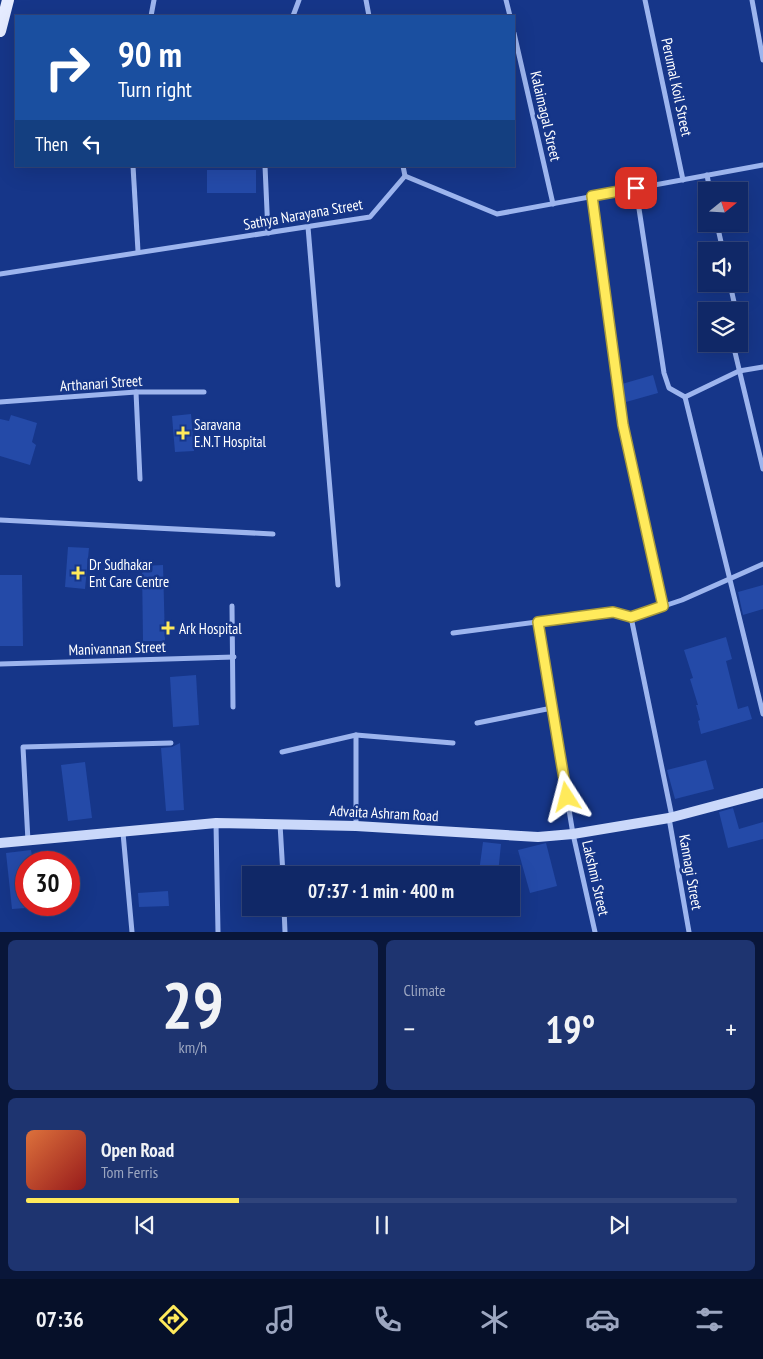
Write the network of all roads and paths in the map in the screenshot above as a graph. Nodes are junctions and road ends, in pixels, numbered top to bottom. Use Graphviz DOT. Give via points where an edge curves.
graph roads {
  1 [pos="3,0"];
  2 [pos="8,0"];
  3 [pos="154,0"];
  4 [pos="299,0"];
  5 [pos="366,0"];
  6 [pos="506,0"];
  7 [pos="645,0"];
  8 [pos="752,0"];
  9 [pos="0,12"];
  10 [pos="151,15"];
  11 [pos="293,15"];
  12 [pos="369,15"];
  13 [pos="510,15"];
  14 [pos="0,31"];
  15 [pos="515,37"];
  16 [pos="762,52"];
  17 [pos="763,60"];
  18 [pos="763,165"];
  19 [pos="134,167"];
  20 [pos="265,167"];
  21 [pos="403,167"];
  22 [pos="405,176"];
  23 [pos="707,176"];
  24 [pos="683,180"];
  25 [pos="708,182"];
  26 [pos="636,188"];
  27 [pos="592,196"];
  28 [pos="553,204"];
  29 [pos="308,227"];
  30 [pos="268,233"];
  31 [pos="138,252"];
  32 [pos="0,274"];
  33 [pos="735,352"];
  34 [pos="763,367"];
  35 [pos="739,371"];
  36 [pos="136,392"];
  37 [pos="204,392"];
  38 [pos="685,397"];
  39 [pos="0,402"];
  40 [pos="763,470"];
  41 [pos="140,479"];
  42 [pos="0,520"];
  43 [pos="274,534"];
  44 [pos="763,564"];
  45 [pos="730,579"];
  46 [pos="338,585"];
  47 [pos="232,606"];
  48 [pos="663,606"];
  49 [pos="631,617"];
  50 [pos="538,622"];
  51 [pos="453,633"];
  52 [pos="234,657"];
  53 [pos="0,664"];
  54 [pos="233,707"];
  55 [pos="552,708"];
  56 [pos="763,714"];
  57 [pos="477,723"];
  58 [pos="356,735"];
  59 [pos="171,743"];
  60 [pos="453,743"];
  61 [pos="282,752"];
  62 [pos="763,793"];
  63 [pos="670,817"];
  64 [pos="216,823"];
  65 [pos="280,824"];
  66 [pos="356,826"];
  67 [pos="123,833"];
  68 [pos="573,834"];
  69 [pos="28,841"];
  70 [pos="0,843"];
  71 [pos="282,866"];
  72 [pos="284,916"];
  73 [pos="132,932"];
  74 [pos="218,932"];
  75 [pos="285,932"];
  76 [pos="595,932"];
  77 [pos="689,932"];
  1 -- 9 [label="main road"];
  2 -- 14 [label="main road"];
  3 -- 10 [label="street"];
  4 -- 11 [label="street"];
  5 -- 12 [label="street"];
  6 -- 13 [label="street"];
  7 -- 24 [label="street, Perumal Koil Street"];
  8 -- 16 [label="street"];
  15 -- 28 [label="street, Kalaimagal Street"];
  16 -- 17 [label="street"];
  18 -- 23 [label="street"];
  19 -- 31 [label="street"];
  20 -- 30 [label="street"];
  21 -- 22 [label="street"];
  22 -- 28 [label="street" via="497,214"];
  22 -- 29 [label="street, Sathya Narayana Street" via="370,218"];
  23 -- 24 [label="street"];
  23 -- 25 [label="street"];
  24 -- 26 [label="street"];
  26 -- 27 [label="street"];
  26 -- 38 [label="street" via="664,373 669,388"];
  27 -- 28 [label="street"];
  27 -- 48 [label="street" via="623,425"];
  29 -- 30 [label="street, Sathya Narayana Street"];
  29 -- 46 [label="street"];
  30 -- 31 [label="street, Sathya Narayana Street"];
  31 -- 32 [label="street, Sathya Narayana Street"];
  33 -- 35 [label="street"];
  34 -- 35 [label="street"];
  35 -- 38 [label="street"];
  35 -- 40 [label="street"];
  36 -- 37 [label="street, Arthanari Street"];
  36 -- 39 [label="street, Arthanari Street"];
  36 -- 41 [label="street"];
  38 -- 45 [label="street"];
  42 -- 43 [label="street"];
  44 -- 45 [label="street"];
  45 -- 48 [label="street"];
  45 -- 56 [label="street"];
  47 -- 52 [label="street"];
  48 -- 49 [label="street"];
  49 -- 50 [label="street" via="613,612"];
  49 -- 63 [label="street, Kannagi Street"];
  50 -- 51 [label="street"];
  50 -- 55 [label="street, Lakshmi Street"];
  52 -- 53 [label="street, Manivannan Street"];
  52 -- 54 [label="street"];
  55 -- 57 [label="street"];
  55 -- 68 [label="street, Lakshmi Street"];
  58 -- 60 [label="street"];
  58 -- 61 [label="street"];
  58 -- 66 [label="street"];
  59 -- 69 [label="street" via="23,747"];
  62 -- 63 [label="street, Advaita Ashram Road"];
  63 -- 68 [label="street, Advaita Ashram Road"];
  63 -- 77 [label="street, Kannagi Street"];
  64 -- 65 [label="street, Advaita Ashram Road"];
  64 -- 67 [label="street, Advaita Ashram Road"];
  64 -- 74 [label="street"];
  65 -- 66 [label="street, Advaita Ashram Road"];
  65 -- 71 [label="street"];
  66 -- 68 [label="street, Advaita Ashram Road" via="538,837"];
  67 -- 69 [label="street, Advaita Ashram Road"];
  67 -- 73 [label="street"];
  68 -- 76 [label="street, Lakshmi Street"];
  69 -- 70 [label="street, Advaita Ashram Road"];
  72 -- 75 [label="street"];
}
